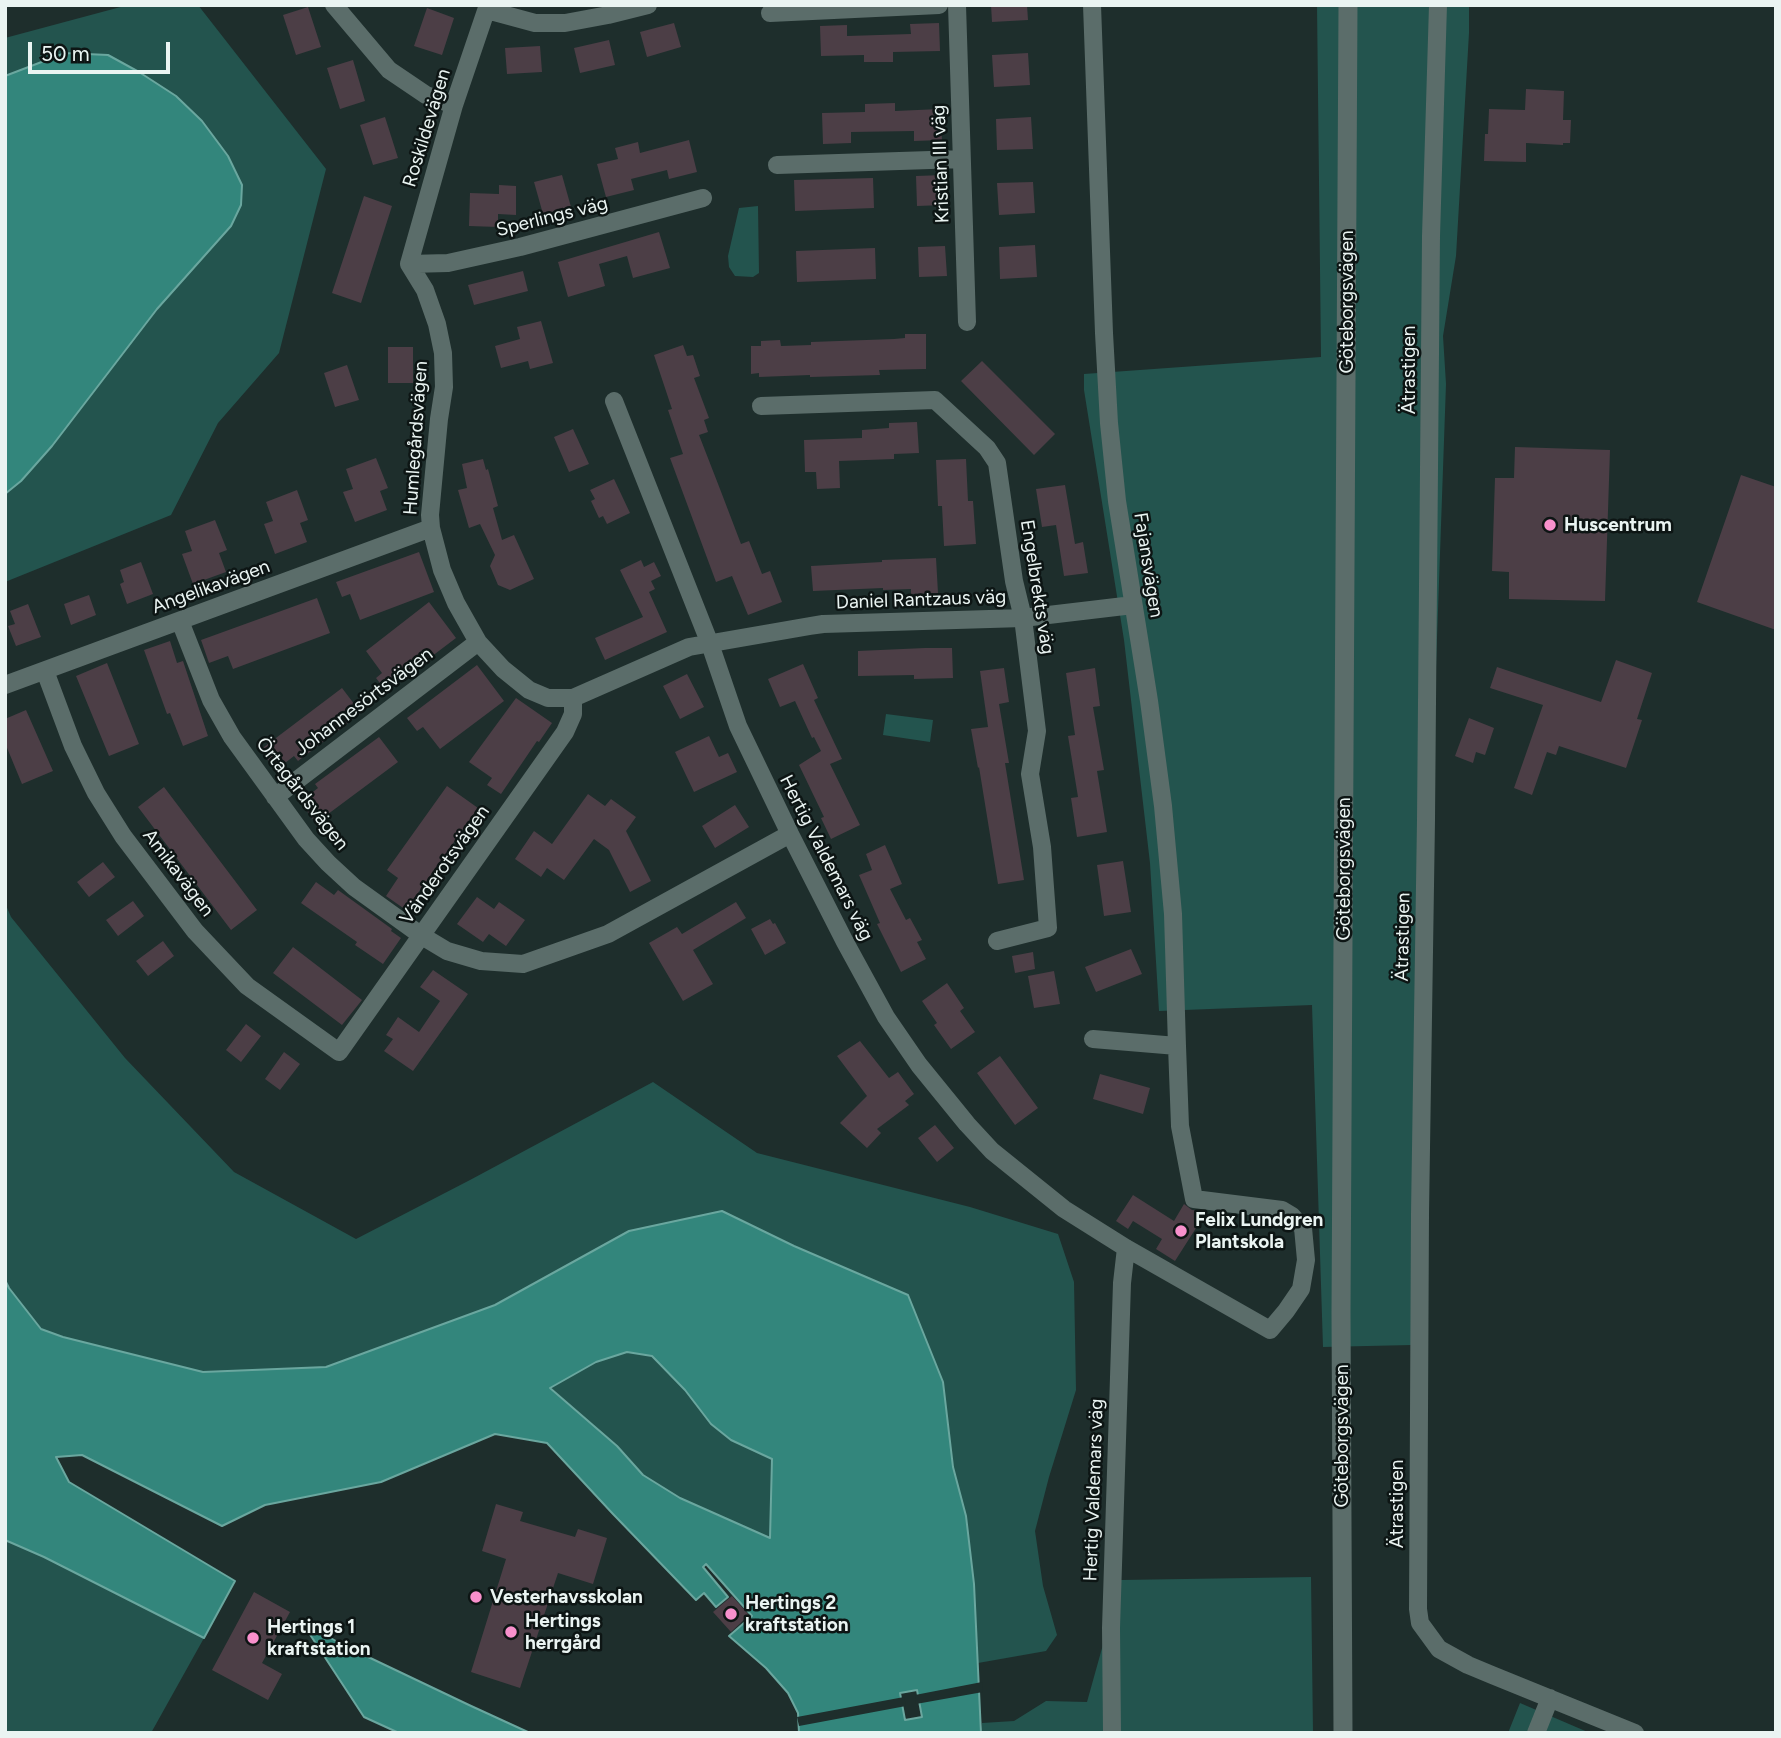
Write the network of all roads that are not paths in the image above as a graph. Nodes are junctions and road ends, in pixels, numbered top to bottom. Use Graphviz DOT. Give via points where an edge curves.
graph roads {
  1 [pos="334,5"];
  2 [pos="648,5"];
  3 [pos="939,5"];
  4 [pos="957,5"];
  5 [pos="1092,5"];
  6 [pos="1348,5"];
  7 [pos="1438,5"];
  8 [pos="487,8"];
  9 [pos="770,13"];
  10 [pos="454,105"];
  11 [pos="961,159"];
  12 [pos="777,165"];
  13 [pos="703,198"];
  14 [pos="410,264"];
  15 [pos="967,322"];
  16 [pos="614,401"];
  17 [pos="761,406"];
  18 [pos="431,528"];
  19 [pos="1133,604"];
  20 [pos="1023,618"];
  21 [pos="180,621"];
  22 [pos="478,642"];
  23 [pos="710,644"];
  24 [pos="45,671"];
  25 [pos="5,685"];
  26 [pos="573,698"];
  27 [pos="275,797"];
  28 [pos="790,834"];
  29 [pos="422,936"];
  30 [pos="997,941"];
  31 [pos="1093,1039"];
  32 [pos="1177,1046"];
  33 [pos="339,1052"];
  34 [pos="1126,1248"];
  35 [pos="1270,1330"];
  36 [pos="1550,1698"];
  37 [pos="1112,1733"];
  38 [pos="1343,1733"];
  39 [pos="1536,1733"];
  40 [pos="1635,1733"];
  1 -- 10 [label="street" via="389,69 426,95"];
  2 -- 8 [label="street" via="565,23 534,23"];
  3 -- 9 [label="street"];
  4 -- 11 [label="street, Kristian III väg"];
  5 -- 19 [label="street, Fajansvägen" via="1109,424"];
  6 -- 38 [label="main road, Göteborgsvägen"];
  7 -- 36 [label="street, Ätrastigen" via="1431,236 1418,1609 1420,1623 1439,1649"];
  8 -- 10 [label="street, Roskildevägen"];
  10 -- 14 [label="street, Roskildevägen"];
  11 -- 12 [label="street"];
  11 -- 15 [label="street, Kristian III väg"];
  13 -- 14 [label="street, Sperlings väg" via="460,261"];
  14 -- 18 [label="street, Humlegårdsvägen" via="438,324 443,354"];
  16 -- 23 [label="street, Hertig Valdemars väg"];
  17 -- 20 [label="street, Engelbrekts väg" via="935,400 997,463"];
  18 -- 21 [label="street, Angelikavägen"];
  18 -- 22 [label="street, Humlegårdsvägen" via="442,570"];
  19 -- 20 [label="street, Daniel Rantzaus väg"];
  19 -- 32 [label="street, Fajansvägen" via="1163,806 1173,914"];
  20 -- 23 [label="street, Daniel Rantzaus väg" via="823,624"];
  20 -- 30 [label="street, Engelbrekts väg" via="1037,731 1030,774 1048,928"];
  21 -- 24 [label="street, Angelikavägen"];
  21 -- 27 [label="street, Örtagårdsvägen" via="211,700"];
  22 -- 26 [label="street, Humlegårdsvägen" via="529,690 548,698"];
  22 -- 27 [label="street, Johannesörtsvägen"];
  23 -- 26 [label="street" via="689,647"];
  23 -- 28 [label="street, Hertig Valdemars väg" via="738,726"];
  24 -- 25 [label="street, Angelikavägen"];
  24 -- 33 [label="street, Amikavägen" via="96,793 195,932 247,986"];
  26 -- 29 [label="street, Vänderotsvägen" via="573,714 565,732"];
  27 -- 29 [label="street, Örtagårdsvägen" via="328,863"];
  28 -- 29 [label="street, Örtagårdsvägen" via="608,934 523,964 481,961 447,951"];
  28 -- 34 [label="street, Hertig Valdemars väg" via="886,1017 919,1065 992,1151 1064,1209"];
  29 -- 33 [label="street, Vänderotsvägen"];
  31 -- 32 [label="street"];
  32 -- 35 [label="street, Fajansvägen" via="1180,1126 1194,1199 1282,1210 1303,1228 1306,1260 1301,1289"];
  34 -- 35 [label="street, Hertig Valdemars väg"];
  34 -- 37 [label="street, Hertig Valdemars väg"];
  36 -- 39 [label="street"];
  36 -- 40 [label="street, Ätrastigen"];
}
